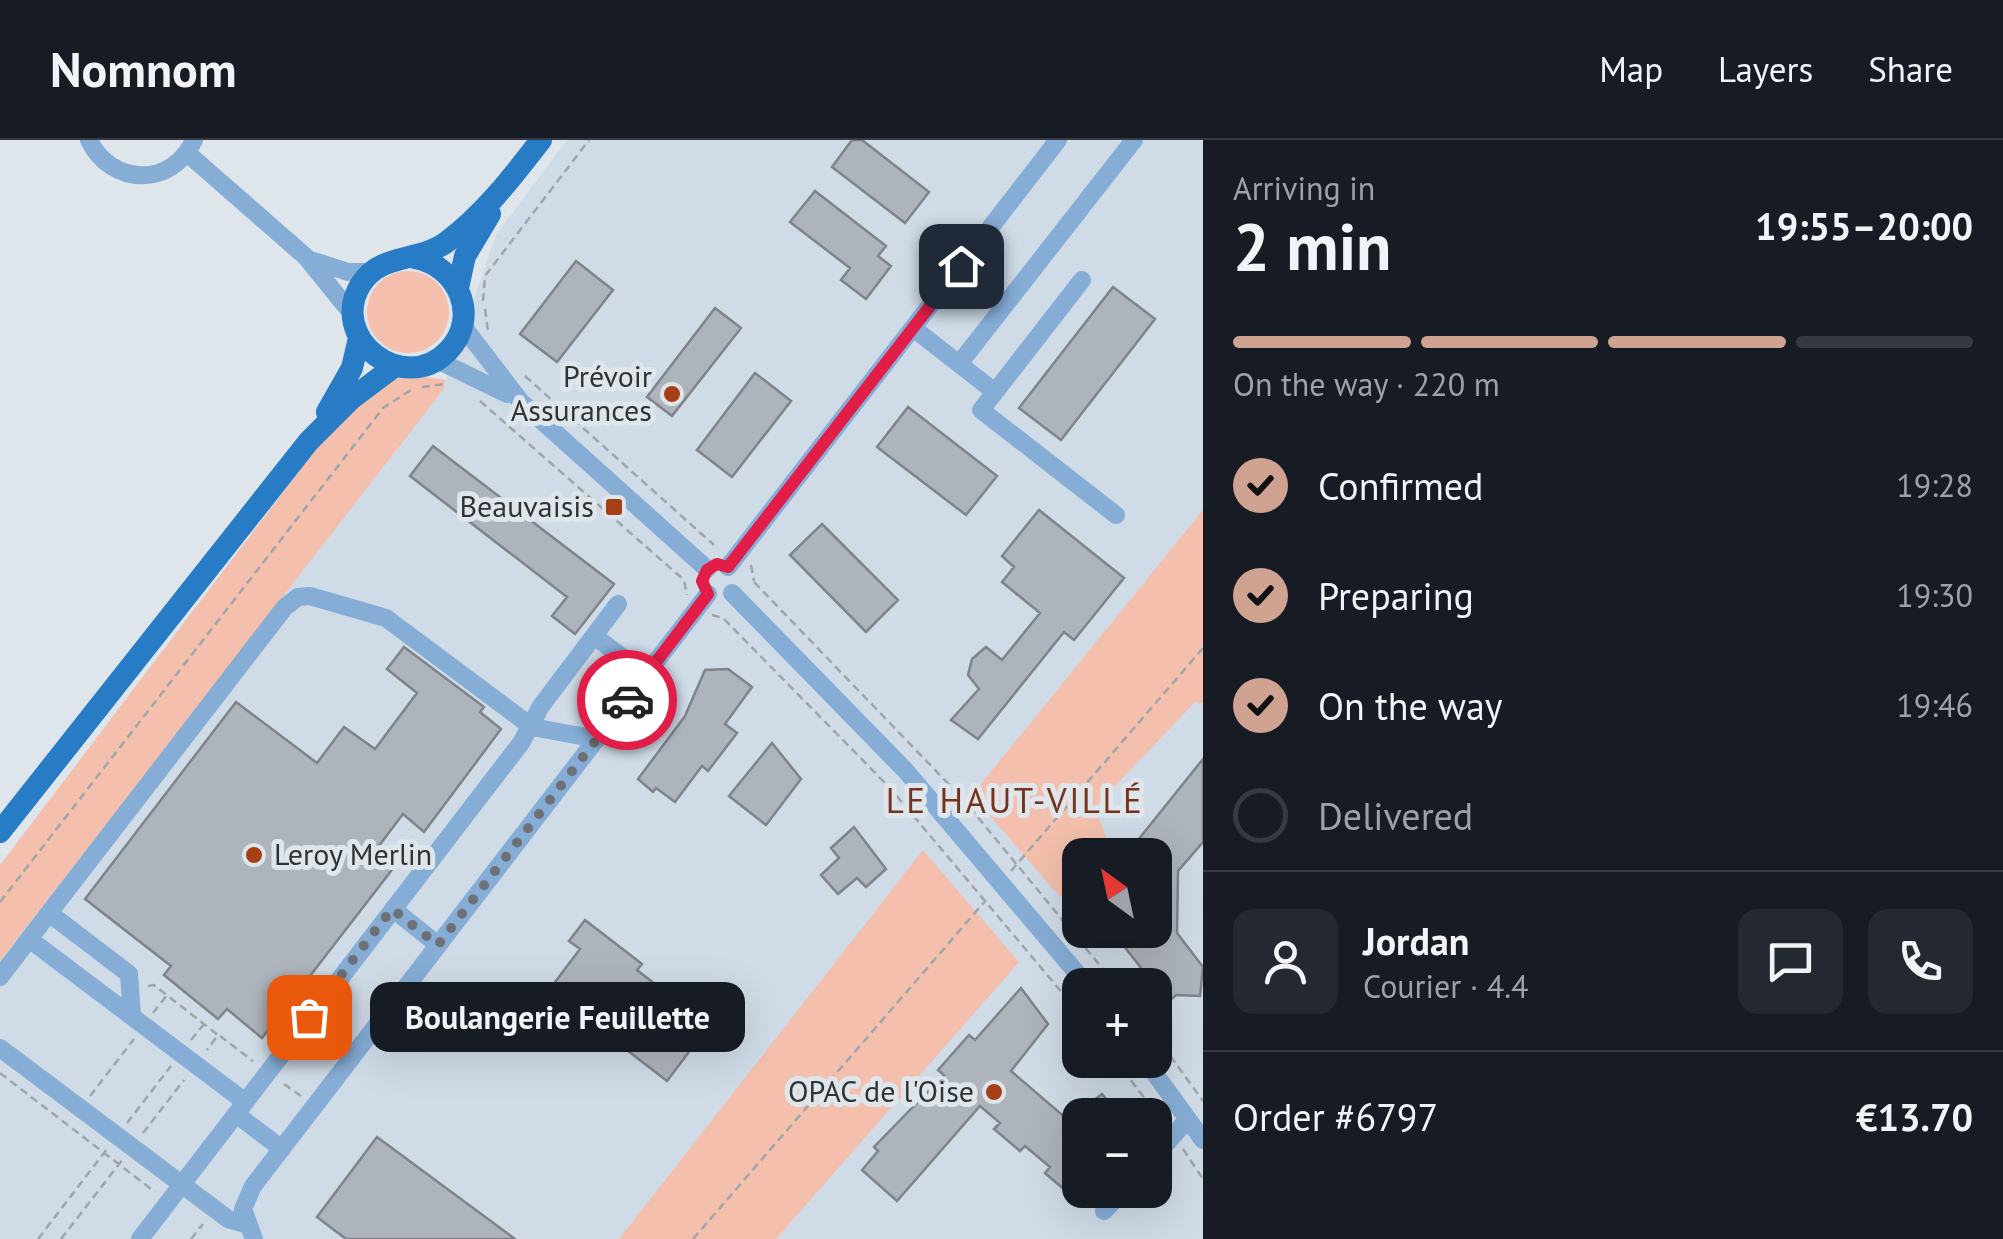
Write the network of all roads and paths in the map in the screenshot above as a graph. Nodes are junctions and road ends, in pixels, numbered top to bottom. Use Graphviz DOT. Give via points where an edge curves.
graph roads {
  1 [pos="89,140"];
  2 [pos="542,140"];
  3 [pos="589,140"];
  4 [pos="1058,140"];
  5 [pos="1134,140"];
  6 [pos="190,146"];
  7 [pos="507,185"];
  8 [pos="306,257"];
  9 [pos="414,258"];
  10 [pos="371,272"];
  11 [pos="1082,280"];
  12 [pos="458,288"];
  13 [pos="356,326"];
  14 [pos="462,326"];
  15 [pos="913,328"];
  16 [pos="479,352"];
  17 [pos="436,360"];
  18 [pos="959,364"];
  19 [pos="395,366"];
  20 [pos="514,367"];
  21 [pos="464,370"];
  22 [pos="995,392"];
  23 [pos="471,393"];
  24 [pos="521,402"];
  25 [pos="309,441"];
  26 [pos="1116,515"];
  27 [pos="714,545"];
  28 [pos="728,567"];
  29 [pos="707,570"];
  30 [pos="754,582"];
  31 [pos="732,592"];
  32 [pos="703,600"];
  33 [pos="618,604"];
  34 [pos="594,636"];
  35 [pos="1203,648"];
  36 [pos="646,675"];
  37 [pos="99,712"];
  38 [pos="532,727"];
  39 [pos="597,739"];
  40 [pos="0,832"];
  41 [pos="0,850"];
  42 [pos="1018,862"];
  43 [pos="1002,880"];
  44 [pos="986,899"];
  45 [pos="0,902"];
  46 [pos="392,909"];
  47 [pos="49,913"];
  48 [pos="29,939"];
  49 [pos="438,945"];
  50 [pos="1073,968"];
  51 [pos="1102,968"];
  52 [pos="0,977"];
  53 [pos="1062,992"];
  54 [pos="167,995"];
  55 [pos="138,1021"];
  56 [pos="204,1024"];
  57 [pos="0,1048"];
  58 [pos="1172,1058"];
  59 [pos="196,1064"];
  60 [pos="0,1073"];
  61 [pos="1129,1078"];
  62 [pos="1157,1078"];
  63 [pos="1203,1101"];
  64 [pos="240,1107"];
  65 [pos="81,1108"];
  66 [pos="1188,1120"];
  67 [pos="68,1125"];
  68 [pos="1174,1136"];
  69 [pos="1203,1140"];
  70 [pos="132,1147"];
  71 [pos="282,1149"];
  72 [pos="119,1164"];
  73 [pos="1203,1179"];
  74 [pos="182,1184"];
  75 [pos="168,1202"];
  76 [pos="1108,1208"];
  77 [pos="1104,1212"];
  78 [pos="250,1231"];
  79 [pos="61,1239"];
  80 [pos="140,1239"];
  81 [pos="692,1239"];
  1 -- 6 [label="street" via="102,160 130,175 162,172"];
  2 -- 7 [label="main road"];
  3 -- 16 [label="path" via="485,276 488,334"];
  4 -- 15 [label="street"];
  5 -- 18 [label="street"];
  6 -- 8 [label="street"];
  7 -- 9 [label="main road" via="448,241"];
  7 -- 12 [label="main road" via="465,256"];
  8 -- 10 [label="street" via="339,270"];
  8 -- 13 [label="street"];
  9 -- 10 [label="main road"];
  9 -- 12 [label="main road" via="437,265"];
  10 -- 13 [label="main road" via="357,291"];
  11 -- 22 [label="street"];
  12 -- 14 [label="main road"];
  13 -- 19 [label="main road" via="374,356"];
  13 -- 25 [label="main road" via="352,368"];
  14 -- 16 [label="street"];
  14 -- 17 [label="main road"];
  15 -- 18 [label="street"];
  15 -- 28 [label="street"];
  16 -- 24 [label="street"];
  17 -- 19 [label="main road" via="416,368"];
  17 -- 21 [label="street"];
  18 -- 22 [label="street"];
  19 -- 25 [label="main road"];
  20 -- 27 [label="path"];
  21 -- 24 [label="street"];
  21 -- 45 [label="path" via="456,380 401,392 382,408"];
  22 -- 26 [label="street" via="981,410"];
  23 -- 32 [label="path" via="684,580 686,593"];
  24 -- 29 [label="street"];
  25 -- 37 [label="main road"];
  28 -- 29 [label="street"];
  28 -- 31 [label="street" via="736,579"];
  29 -- 32 [label="street"];
  30 -- 42 [label="path"];
  31 -- 32 [label="street"];
  31 -- 43 [label="street"];
  32 -- 36 [label="street"];
  32 -- 44 [label="path" via="890,788"];
  33 -- 34 [label="street"];
  34 -- 36 [label="street"];
  34 -- 38 [label="street"];
  35 -- 42 [label="path"];
  36 -- 39 [label="street"];
  37 -- 40 [label="main road"];
  37 -- 41 [label="main road"];
  38 -- 39 [label="street"];
  38 -- 46 [label="street"];
  38 -- 47 [label="street" via="386,618 298,598"];
  39 -- 49 [label="street"];
  42 -- 43 [label="path"];
  42 -- 51 [label="path"];
  43 -- 44 [label="path"];
  43 -- 50 [label="street"];
  44 -- 53 [label="path"];
  44 -- 81 [label="path"];
  46 -- 49 [label="street"];
  46 -- 64 [label="street"];
  47 -- 48 [label="street"];
  47 -- 55 [label="street" via="129,974"];
  48 -- 52 [label="street"];
  48 -- 55 [label="street"];
  49 -- 71 [label="street"];
  54 -- 55 [label="path"];
  55 -- 59 [label="street"];
  55 -- 65 [label="path"];
  56 -- 59 [label="path" via="218,1035"];
  57 -- 65 [label="street"];
  58 -- 63 [label="path"];
  59 -- 64 [label="street"];
  59 -- 70 [label="path"];
  60 -- 67 [label="path"];
  61 -- 68 [label="path"];
  62 -- 66 [label="street"];
  64 -- 71 [label="street"];
  64 -- 74 [label="street"];
  65 -- 67 [label="path"];
  65 -- 70 [label="street"];
  66 -- 68 [label="street"];
  66 -- 69 [label="street"];
  67 -- 72 [label="path"];
  68 -- 73 [label="path"];
  70 -- 72 [label="path"];
  70 -- 74 [label="street"];
  71 -- 78 [label="street" via="248,1194"];
  72 -- 75 [label="path"];
  72 -- 79 [label="path"];
  74 -- 75 [label="street"];
  74 -- 78 [label="street"];
  75 -- 80 [label="street"];
  76 -- 77 [label="street"];
}
